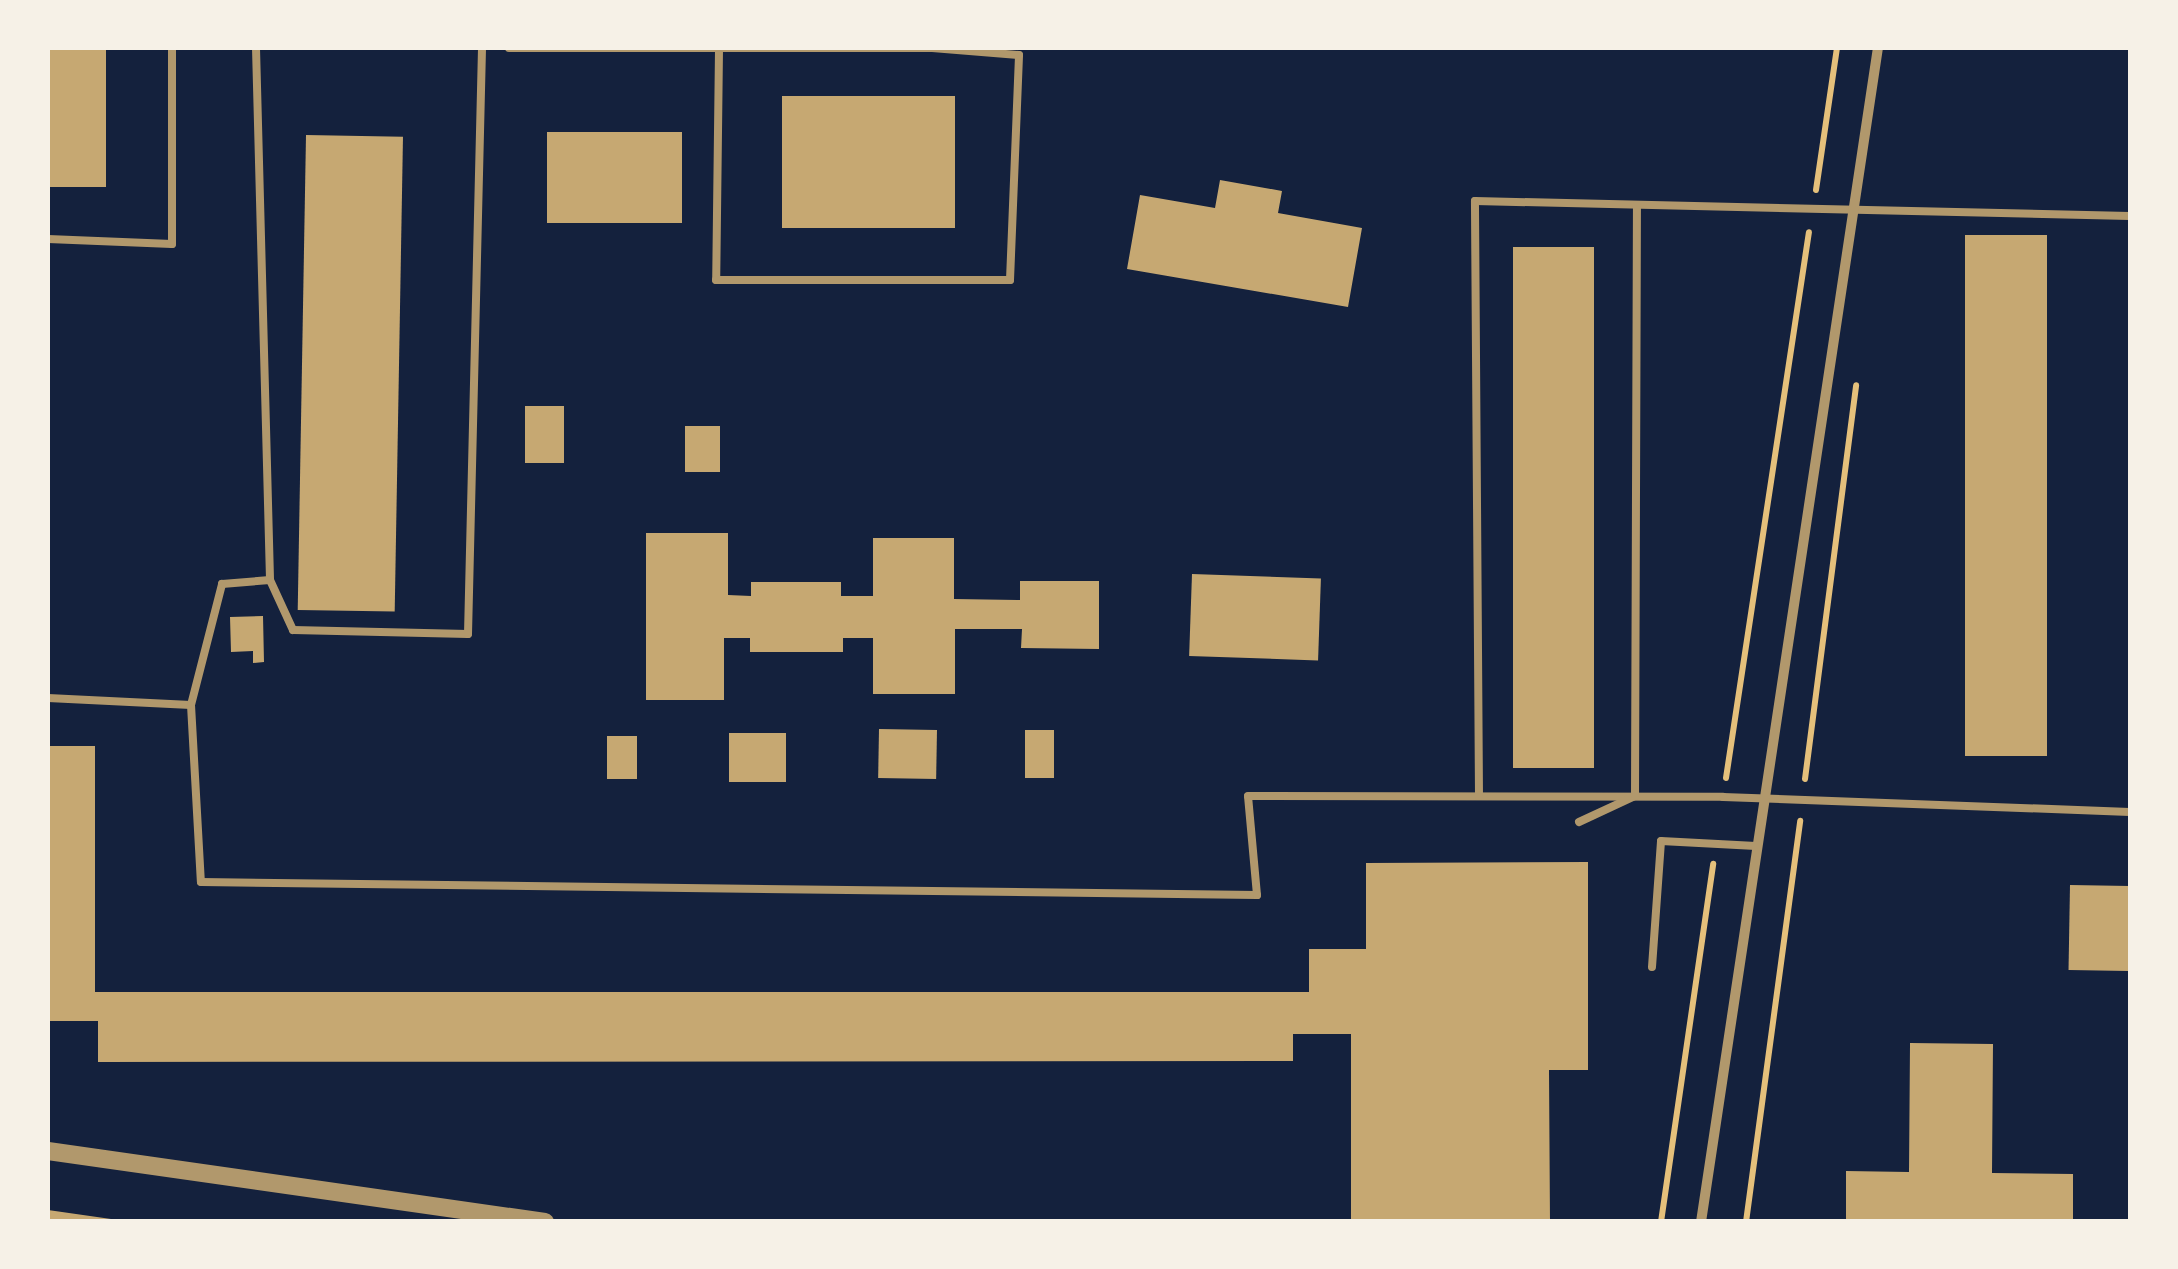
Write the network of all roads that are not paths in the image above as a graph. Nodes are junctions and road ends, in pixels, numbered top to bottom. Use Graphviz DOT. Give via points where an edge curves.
graph roads {
  1 [pos="172,48"];
  2 [pos="256,48"];
  3 [pos="482,48"];
  4 [pos="508,48"];
  5 [pos="614,48"];
  6 [pos="932,48"];
  7 [pos="1878,48"];
  8 [pos="811,49"];
  9 [pos="719,50"];
  10 [pos="1636,205"];
  11 [pos="1851,208"];
  12 [pos="2130,216"];
  13 [pos="48,239"];
  14 [pos="270,580"];
  15 [pos="48,698"];
  16 [pos="191,705"];
  17 [pos="1479,796"];
  18 [pos="1635,796"];
  19 [pos="1763,798"];
  20 [pos="2130,812"];
  21 [pos="1580,822"];
  22 [pos="1756,846"];
  23 [pos="1652,967"];
  24 [pos="48,1151"];
  25 [pos="545,1222"];
  26 [pos="1701,1222"];
  1 -- 13 [label="lane" via="172,244"];
  2 -- 14 [label="lane"];
  3 -- 14 [label="lane" via="468,634 293,630"];
  4 -- 5 [label="lane"];
  5 -- 9 [label="lane"];
  6 -- 8 [label="lane"];
  6 -- 9 [label="lane" via="1019,54 1010,280 716,280"];
  7 -- 11 [label="street"];
  8 -- 9 [label="lane"];
  10 -- 11 [label="lane"];
  10 -- 17 [label="lane" via="1475,201"];
  10 -- 18 [label="lane"];
  11 -- 12 [label="lane"];
  11 -- 19 [label="street"];
  14 -- 16 [label="lane" via="222,584"];
  15 -- 16 [label="lane"];
  16 -- 17 [label="lane" via="201,882 1257,895 1248,796"];
  17 -- 18 [label="lane"];
  18 -- 19 [label="lane"];
  18 -- 21 [label="lane"];
  19 -- 20 [label="lane"];
  19 -- 22 [label="street"];
  22 -- 23 [label="lane" via="1661,841"];
  22 -- 26 [label="street"];
  24 -- 25 [label="street"];
}
